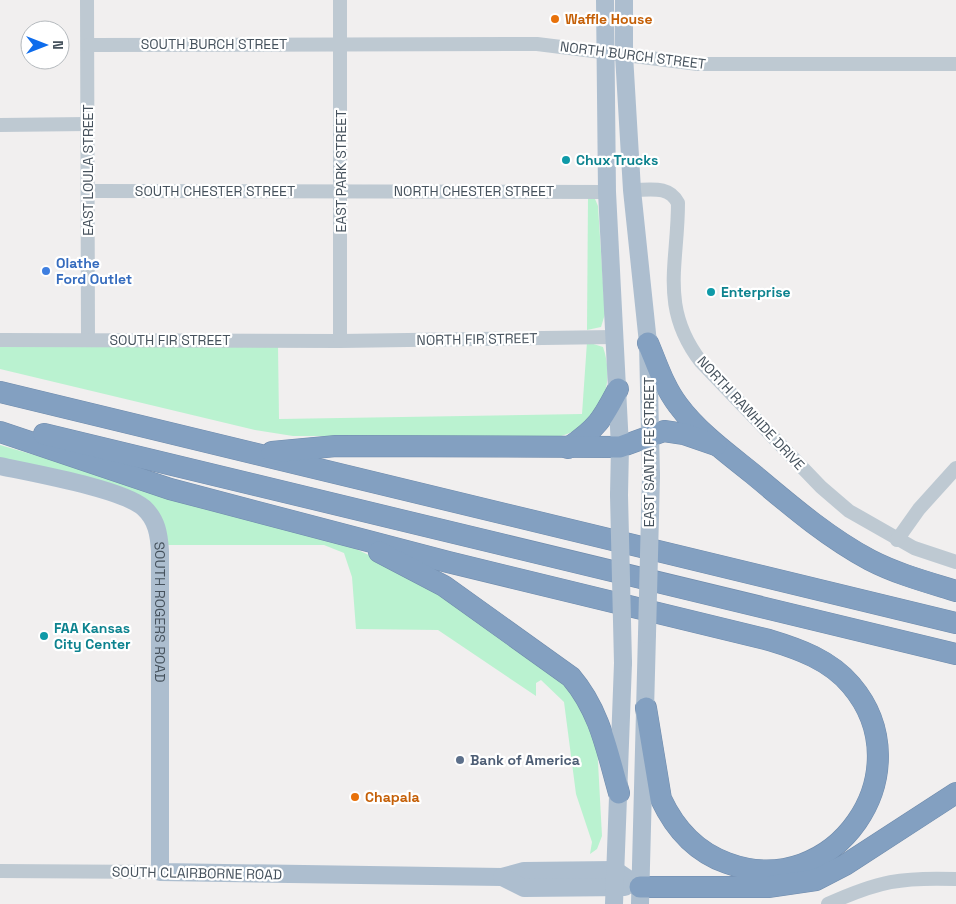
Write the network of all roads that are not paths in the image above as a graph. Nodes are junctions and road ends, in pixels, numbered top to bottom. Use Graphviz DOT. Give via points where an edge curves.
graph roads {
  1 [pos="87,0"];
  2 [pos="340,0"];
  3 [pos="605,0"];
  4 [pos="624,0"];
  5 [pos="340,44"];
  6 [pos="88,45"];
  7 [pos="605,53"];
  8 [pos="624,55"];
  9 [pos="956,64"];
  10 [pos="606,123"];
  11 [pos="88,124"];
  12 [pos="0,125"];
  13 [pos="632,190"];
  14 [pos="89,191"];
  15 [pos="341,191"];
  16 [pos="607,192"];
  17 [pos="638,258"];
  18 [pos="614,337"];
  19 [pos="0,340"];
  20 [pos="88,340"];
  21 [pos="340,341"];
  22 [pos="648,343"];
  23 [pos="618,389"];
  24 [pos="0,392"];
  25 [pos="0,423"];
  26 [pos="0,432"];
  27 [pos="651,434"];
  28 [pos="716,445"];
  29 [pos="568,448"];
  30 [pos="620,448"];
  31 [pos="255,453"];
  32 [pos="0,466"];
  33 [pos="956,468"];
  34 [pos="353,537"];
  35 [pos="897,540"];
  36 [pos="956,562"];
  37 [pos="956,591"];
  38 [pos="956,623"];
  39 [pos="956,654"];
  40 [pos="646,708"];
  41 [pos="619,793"];
  42 [pos="956,793"];
  43 [pos="0,871"];
  44 [pos="160,872"];
  45 [pos="956,879"];
  46 [pos="615,887"];
  47 [pos="698,888"];
  48 [pos="640,895"];
  49 [pos="670,904"];
  50 [pos="828,904"];
  1 -- 6 [label="street, EAST LOULA STREET"];
  2 -- 5 [label="street, EAST PARK STREET"];
  3 -- 7 [label="main road, EAST SANTA FE STREET"];
  4 -- 8 [label="main road, EAST SANTA FE STREET"];
  5 -- 6 [label="street, SOUTH BURCH STREET"];
  5 -- 7 [label="street, NORTH BURCH STREET" via="538,44"];
  5 -- 15 [label="street, EAST PARK STREET"];
  6 -- 11 [label="street, EAST LOULA STREET"];
  7 -- 8 [label="street, NORTH BURCH STREET"];
  7 -- 10 [label="main road, EAST SANTA FE STREET"];
  8 -- 9 [label="street, NORTH BURCH STREET" via="698,64"];
  8 -- 13 [label="main road, EAST SANTA FE STREET"];
  10 -- 13 [label="main road" via="614,142 621,180"];
  10 -- 16 [label="main road, EAST SANTA FE STREET"];
  11 -- 12 [label="street"];
  11 -- 14 [label="street, EAST LOULA STREET"];
  13 -- 17 [label="main road, EAST SANTA FE STREET"];
  13 -- 35 [label="street, NORTH RAWHIDE DRIVE" via="667,191 678,203 673,297 681,326 693,351 821,487 865,522"];
  14 -- 15 [label="street, SOUTH CHESTER STREET"];
  14 -- 20 [label="street, EAST LOULA STREET"];
  15 -- 16 [label="street, NORTH CHESTER STREET"];
  15 -- 21 [label="street, EAST PARK STREET"];
  16 -- 17 [label="main road" via="621,210 626,238"];
  16 -- 18 [label="main road, EAST SANTA FE STREET"];
  17 -- 22 [label="main road, EAST SANTA FE STREET"];
  18 -- 21 [label="street, NORTH FIR STREET"];
  18 -- 23 [label="main road, EAST SANTA FE STREET"];
  19 -- 20 [label="street, SOUTH FIR STREET"];
  20 -- 21 [label="street, SOUTH FIR STREET"];
  22 -- 27 [label="main road, EAST SANTA FE STREET"];
  22 -- 28 [label="highway" via="676,403"];
  23 -- 29 [label="highway" via="600,422"];
  23 -- 30 [label="main road, EAST SANTA FE STREET"];
  24 -- 31 [label="highway"];
  25 -- 39 [label="highway"];
  26 -- 34 [label="highway" via="170,489"];
  27 -- 28 [label="highway" via="674,431"];
  27 -- 30 [label="highway"];
  27 -- 40 [label="main road, EAST SANTA FE STREET, bridge"];
  28 -- 37 [label="highway" via="801,514 851,549 898,572"];
  29 -- 30 [label="highway"];
  29 -- 31 [label="highway" via="336,446"];
  30 -- 41 [label="main road, EAST SANTA FE STREET, bridge" via="622,662"];
  31 -- 38 [label="highway"];
  32 -- 44 [label="main road, SOUTH ROGERS ROAD" via="124,496 150,515 158,532"];
  33 -- 35 [label="street" via="919,508"];
  34 -- 40 [label="highway" via="769,640 808,654 845,679 868,711 878,753 871,797 848,835 812,861 766,871 721,861 686,837 661,799"];
  34 -- 41 [label="highway" via="444,586 571,678 595,712"];
  35 -- 36 [label="street, NORTH RAWHIDE DRIVE"];
  40 -- 48 [label="main road, EAST SANTA FE STREET"];
  41 -- 46 [label="main road, EAST SANTA FE STREET"];
  42 -- 47 [label="highway" via="845,865 816,880 768,887"];
  43 -- 44 [label="street, SOUTH CLAIRBORNE ROAD"];
  44 -- 46 [label="main road, SOUTH CLAIRBORNE ROAD" via="502,877 524,871"];
  45 -- 50 [label="street" via="888,881"];
  46 -- 48 [label="main road"];
  47 -- 48 [label="highway"];
  47 -- 49 [label="highway"];
}
